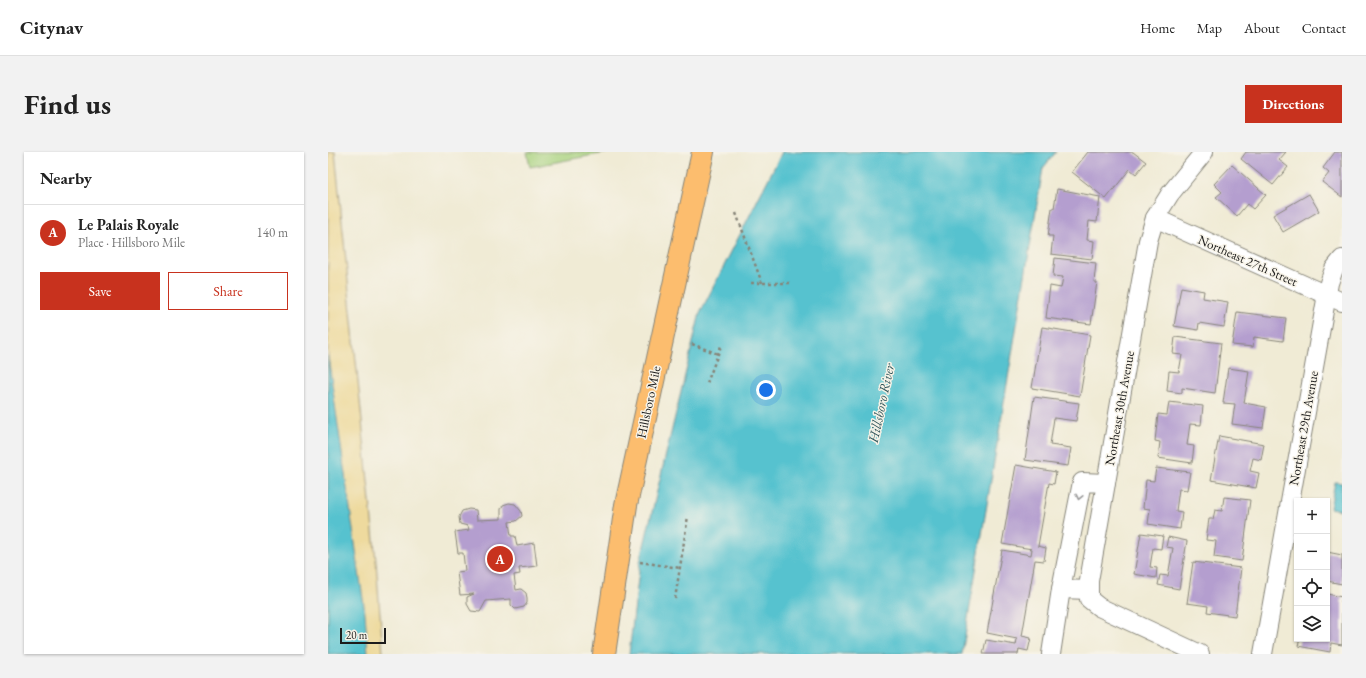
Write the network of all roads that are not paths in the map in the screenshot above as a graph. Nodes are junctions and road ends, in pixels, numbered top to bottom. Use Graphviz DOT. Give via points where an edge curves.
graph roads {
  1 [pos="703,152"];
  2 [pos="1204,152"];
  3 [pos="1154,218"];
  4 [pos="1342,259"];
  5 [pos="1334,299"];
  6 [pos="1106,482"];
  7 [pos="1060,589"];
  8 [pos="1089,594"];
  9 [pos="604,654"];
  10 [pos="1051,654"];
  11 [pos="1200,654"];
  12 [pos="1263,654"];
  1 -- 9 [label="main road, Hillsboro Mile" via="626,505"];
  2 -- 3 [label="street, Northeast 30th Avenue"];
  3 -- 5 [label="street, Northeast 27th Street"];
  3 -- 6 [label="street, Northeast 30th Avenue"];
  4 -- 5 [label="street, Northeast 29th Avenue" via="1334,269 1329,283"];
  5 -- 12 [label="street, Northeast 29th Avenue"];
  6 -- 7 [label="street, one-way" via="1082,482"];
  6 -- 8 [label="street, Northeast 30th Avenue"];
  7 -- 8 [label="street"];
  7 -- 10 [label="street"];
  8 -- 11 [label="street" via="1099,607"];
}
